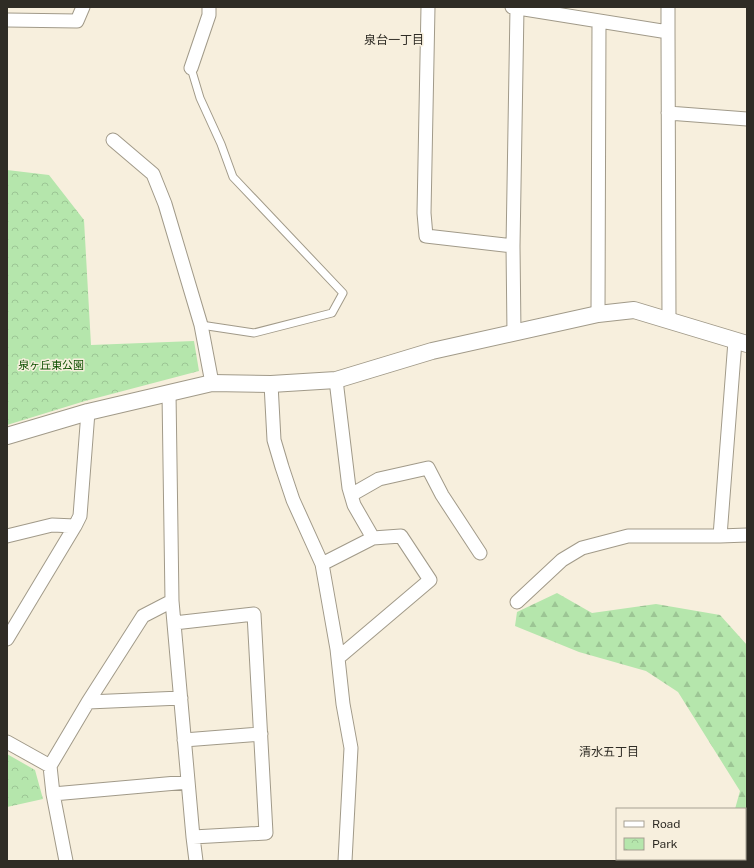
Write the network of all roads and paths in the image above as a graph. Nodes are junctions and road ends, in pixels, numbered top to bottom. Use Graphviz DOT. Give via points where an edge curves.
graph roads {
  1 [pos="83,7"];
  2 [pos="209,7"];
  3 [pos="428,7"];
  4 [pos="668,7"];
  5 [pos="514,8"];
  6 [pos="7,20"];
  7 [pos="598,21"];
  8 [pos="668,32"];
  9 [pos="191,68"];
  10 [pos="668,114"];
  11 [pos="747,118"];
  12 [pos="113,140"];
  13 [pos="513,246"];
  14 [pos="598,314"];
  15 [pos="669,320"];
  16 [pos="201,325"];
  17 [pos="514,333"];
  18 [pos="741,342"];
  19 [pos="336,380"];
  20 [pos="212,383"];
  21 [pos="271,384"];
  22 [pos="169,393"];
  23 [pos="88,412"];
  24 [pos="7,436"];
  25 [pos="351,495"];
  26 [pos="75,526"];
  27 [pos="747,535"];
  28 [pos="7,536"];
  29 [pos="720,536"];
  30 [pos="373,538"];
  31 [pos="480,553"];
  32 [pos="322,564"];
  33 [pos="172,601"];
  34 [pos="517,602"];
  35 [pos="174,623"];
  36 [pos="7,639"];
  37 [pos="338,658"];
  38 [pos="181,698"];
  39 [pos="88,702"];
  40 [pos="260,734"];
  41 [pos="184,740"];
  42 [pos="7,742"];
  43 [pos="50,766"];
  44 [pos="188,782"];
  45 [pos="53,794"];
  46 [pos="193,837"];
  47 [pos="66,861"];
  48 [pos="196,861"];
  49 [pos="345,861"];
  1 -- 6 [label="street" via="77,21"];
  2 -- 9 [label="street" via="209,15"];
  3 -- 13 [label="street" via="424,213 426,236"];
  4 -- 8 [label="street"];
  5 -- 7 [label="street"];
  5 -- 13 [label="street"];
  7 -- 8 [label="street"];
  7 -- 14 [label="street"];
  8 -- 10 [label="street"];
  9 -- 16 [label="lane" via="200,98 233,177 343,293 332,313 254,333"];
  10 -- 11 [label="street"];
  10 -- 15 [label="street"];
  12 -- 16 [label="street" via="153,174 165,204"];
  13 -- 17 [label="street"];
  14 -- 15 [label="street" via="634,310"];
  14 -- 17 [label="street"];
  15 -- 18 [label="street"];
  16 -- 20 [label="street"];
  17 -- 19 [label="street" via="432,351"];
  18 -- 29 [label="street"];
  19 -- 21 [label="street"];
  19 -- 25 [label="street"];
  20 -- 21 [label="street"];
  20 -- 22 [label="street"];
  21 -- 32 [label="street" via="274,440 294,500"];
  22 -- 23 [label="street"];
  22 -- 33 [label="street"];
  23 -- 24 [label="street"];
  23 -- 26 [label="street" via="80,516"];
  25 -- 30 [label="street"];
  25 -- 31 [label="street" via="379,479 428,468 442,495"];
  26 -- 28 [label="street" via="52,525"];
  26 -- 36 [label="street"];
  27 -- 29 [label="street"];
  29 -- 34 [label="street" via="628,536 582,548 562,560"];
  30 -- 32 [label="street"];
  30 -- 37 [label="street" via="401,536 430,580"];
  32 -- 37 [label="street"];
  33 -- 35 [label="street"];
  33 -- 39 [label="street" via="143,616"];
  35 -- 38 [label="street"];
  35 -- 40 [label="street" via="254,614"];
  37 -- 49 [label="street" via="351,748"];
  38 -- 39 [label="street"];
  38 -- 41 [label="street"];
  39 -- 43 [label="street"];
  40 -- 41 [label="street"];
  40 -- 46 [label="street" via="266,834"];
  41 -- 44 [label="street"];
  42 -- 43 [label="street"];
  43 -- 45 [label="street"];
  44 -- 45 [label="street"];
  44 -- 46 [label="street"];
  45 -- 47 [label="street"];
  46 -- 48 [label="street"];
}
